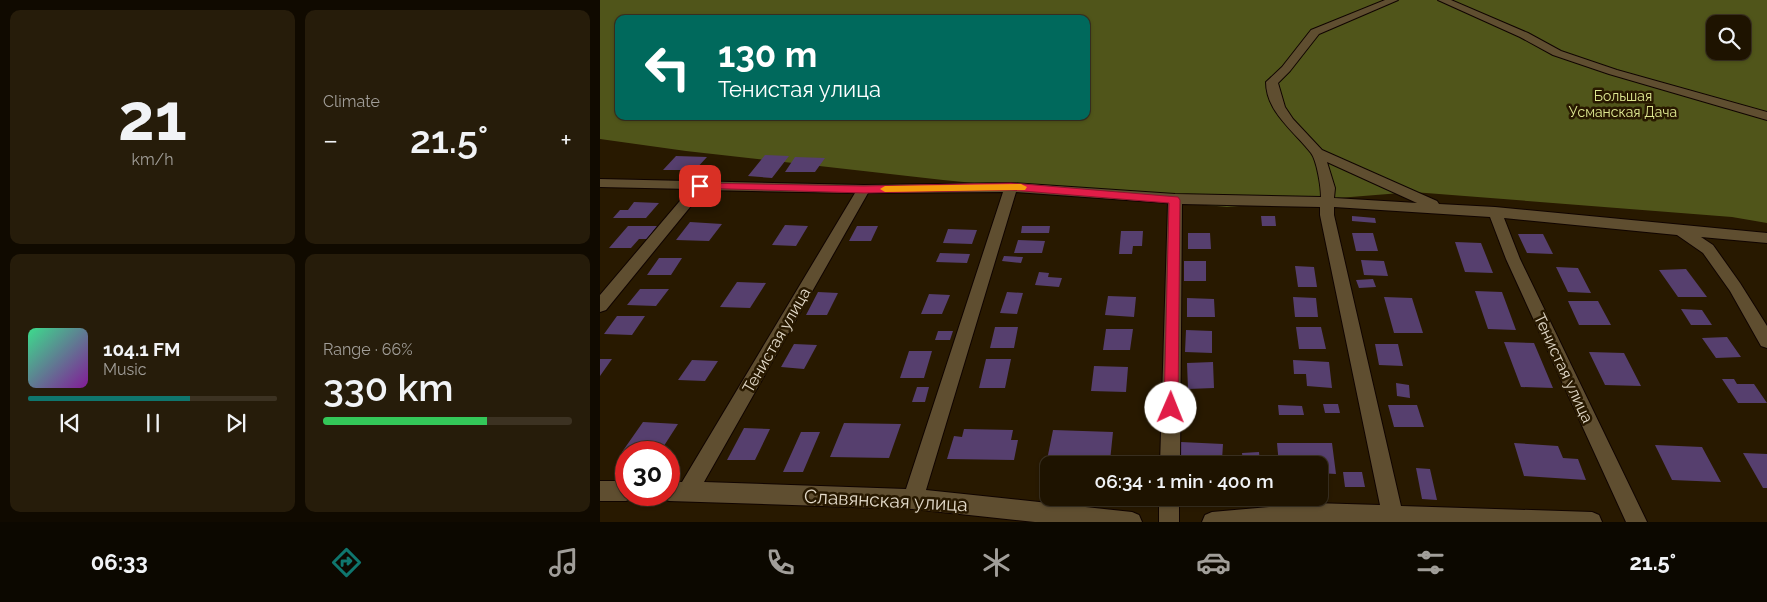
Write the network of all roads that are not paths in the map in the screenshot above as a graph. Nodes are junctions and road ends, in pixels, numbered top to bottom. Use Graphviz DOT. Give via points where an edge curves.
graph roads {
  1 [pos="1393,0"];
  2 [pos="1443,0"];
  3 [pos="1767,116"];
  4 [pos="1318,153"];
  5 [pos="600,183"];
  6 [pos="700,186"];
  7 [pos="1011,186"];
  8 [pos="864,190"];
  9 [pos="1175,200"];
  10 [pos="1327,202"];
  11 [pos="1442,208"];
  12 [pos="1495,212"];
  13 [pos="1681,230"];
  14 [pos="1767,238"];
  15 [pos="600,306"];
  16 [pos="1767,341"];
  17 [pos="1170,456"];
  18 [pos="680,488"];
  19 [pos="600,491"];
  20 [pos="615,491"];
  21 [pos="680,491"];
  22 [pos="913,499"];
  23 [pos="1169,506"];
  24 [pos="1393,516"];
  25 [pos="1314,517"];
  26 [pos="1416,519"];
  27 [pos="1512,521"];
  28 [pos="1132,522"];
  29 [pos="1169,522"];
  30 [pos="1212,522"];
  31 [pos="1592,522"];
  32 [pos="1637,522"];
  1 -- 4 [label="street" via="1315,32 1272,82 1283,114"];
  2 -- 3 [label="street" via="1557,53"];
  4 -- 10 [label="street" via="1328,188"];
  4 -- 11 [label="street"];
  5 -- 6 [label="street"];
  6 -- 8 [label="street"];
  6 -- 15 [label="street"];
  7 -- 8 [label="street"];
  7 -- 9 [label="street"];
  7 -- 22 [label="street"];
  8 -- 18 [label="street, Тенистая улица"];
  9 -- 10 [label="street"];
  9 -- 17 [label="street"];
  10 -- 11 [label="street"];
  10 -- 24 [label="street" via="1327,215"];
  11 -- 12 [label="street"];
  12 -- 13 [label="street"];
  12 -- 32 [label="street, Тенистая улица" via="1514,260"];
  13 -- 14 [label="street"];
  13 -- 16 [label="street" via="1708,250 1735,287"];
  19 -- 20 [label="street"];
  21 -- 22 [label="street, Славянская улица"];
  22 -- 28 [label="street, Славянская улица"];
  23 -- 29 [label="street"];
  24 -- 25 [label="street"];
  24 -- 26 [label="street"];
  25 -- 30 [label="street"];
  26 -- 27 [label="street"];
  27 -- 31 [label="street"];
}
